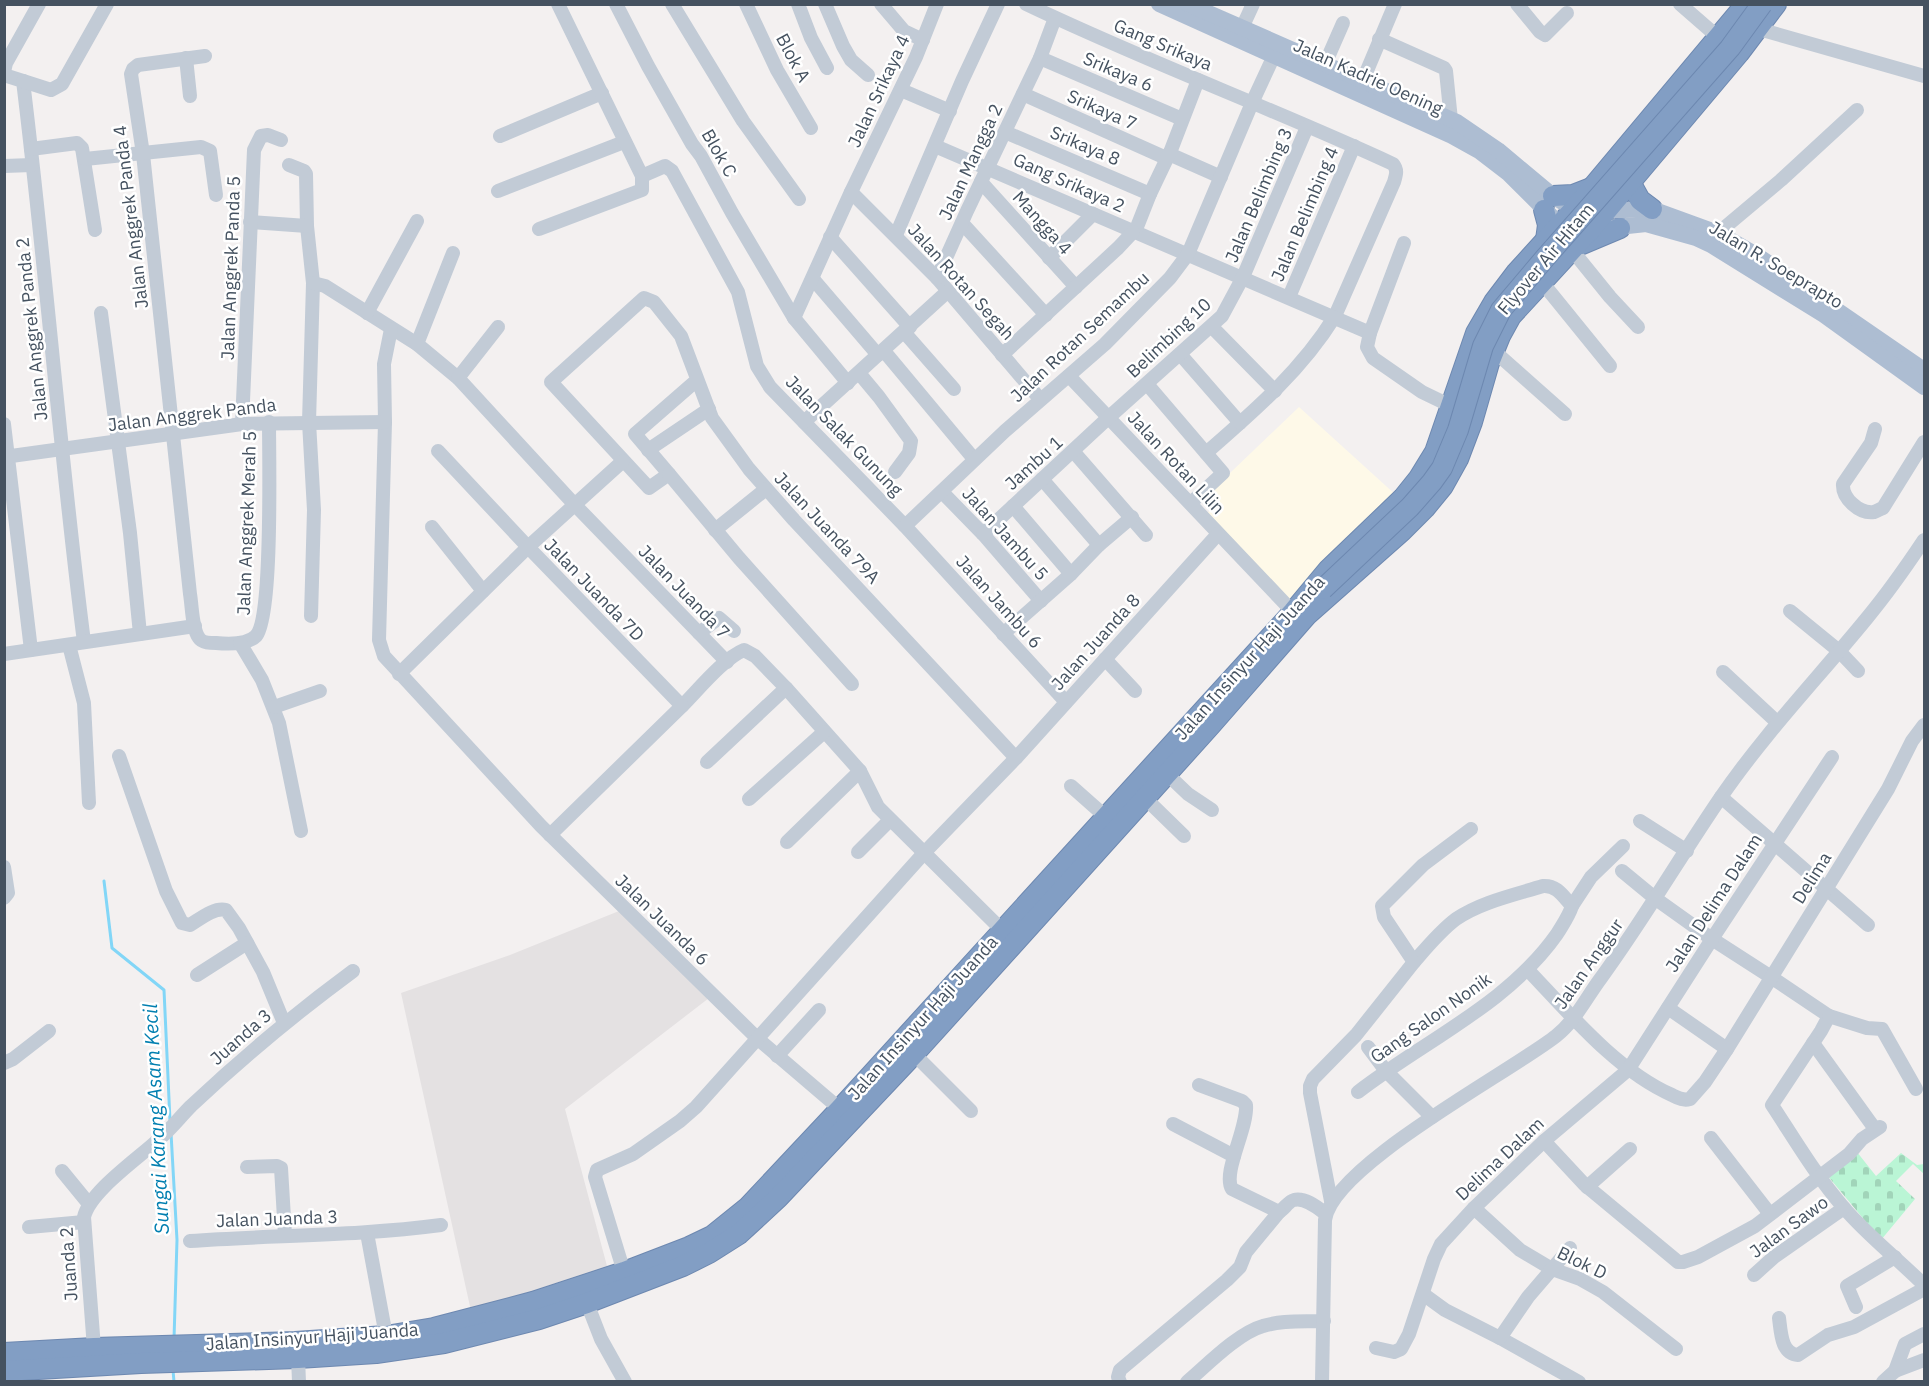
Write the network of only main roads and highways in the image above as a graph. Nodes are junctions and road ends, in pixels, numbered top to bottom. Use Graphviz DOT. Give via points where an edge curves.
graph roads {
  1 [pos="1159,4"];
  2 [pos="1188,4"];
  3 [pos="1746,4"];
  4 [pos="1762,4"];
  5 [pos="1776,4"];
  6 [pos="1277,50"];
  7 [pos="1677,88"];
  8 [pos="1696,104"];
  9 [pos="1630,182"];
  10 [pos="1591,188"];
  11 [pos="1549,203"];
  12 [pos="1575,208"];
  13 [pos="1652,209"];
  14 [pos="1604,212"];
  15 [pos="1561,224"];
  16 [pos="1620,228"];
  17 [pos="1591,229"];
  18 [pos="1546,240"];
  19 [pos="1573,249"];
  20 [pos="1924,370"];
  21 [pos="1924,387"];
  22 [pos="1300,611"];
  23 [pos="1144,791"];
  24 [pos="536,1310"];
  25 [pos="4,1353"];
  26 [pos="198,1354"];
  27 [pos="140,1355"];
  28 [pos="12,1374"];
  1 -- 6 [label="main road, Jalan Kadrie Oening"];
  2 -- 6 [label="main road, Jalan Kadrie Oening" via="1242,28"];
  3 -- 7 [label="highway, Jalan Insinyur Haji Juanda"];
  4 -- 22 [label="highway, Flyover Air Hitam, bridge" via="1730,48 1502,310 1483,346 1458,430 1432,482"];
  5 -- 8 [label="highway, Jalan Insinyur Haji Juanda"];
  6 -- 11 [label="main road, Jalan Kadrie Oening" via="1479,151"];
  6 -- 11 [label="main road, Jalan Kadrie Oening" via="1325,64 1451,120 1498,150"];
  7 -- 8 [label="highway"];
  7 -- 10 [label="highway, Jalan Insinyur Haji Juanda"];
  8 -- 9 [label="highway, Jalan Insinyur Haji Juanda"];
  9 -- 13 [label="highway" via="1640,200"];
  9 -- 14 [label="highway, Jalan Insinyur Haji Juanda"];
  10 -- 11 [label="highway"];
  10 -- 12 [label="highway, Jalan Insinyur Haji Juanda"];
  11 -- 12 [label="main road"];
  11 -- 15 [label="main road"];
  11 -- 18 [label="highway"];
  12 -- 14 [label="main road, Jalan R. Soeprapto"];
  12 -- 15 [label="highway, Jalan Insinyur Haji Juanda"];
  13 -- 14 [label="main road, Jalan R. Soeprapto"];
  13 -- 20 [label="main road, Jalan R. Soeprapto" via="1718,233 1758,256"];
  14 -- 17 [label="highway, Jalan Insinyur Haji Juanda"];
  15 -- 17 [label="main road, Jalan R. Soeprapto"];
  15 -- 18 [label="highway, Jalan Insinyur Haji Juanda"];
  16 -- 17 [label="main road, Jalan R. Soeprapto"];
  16 -- 19 [label="highway"];
  16 -- 21 [label="main road, Jalan R. Soeprapto" via="1646,224 1711,245 1824,315"];
  17 -- 19 [label="highway, Jalan Insinyur Haji Juanda"];
  18 -- 22 [label="highway, Jalan Insinyur Haji Juanda" via="1494,302 1476,333 1435,452 1419,478 1328,570"];
  19 -- 22 [label="highway, Jalan Insinyur Haji Juanda" via="1511,316 1494,351 1458,459 1443,486 1401,531"];
  22 -- 23 [label="highway, Jalan Insinyur Haji Juanda"];
  22 -- 23 [label="highway, Jalan Insinyur Haji Juanda" via="1167,774"];
  23 -- 24 [label="highway, Jalan Insinyur Haji Juanda" via="1106,817 748,1207 712,1236"];
  23 -- 24 [label="highway, Jalan Insinyur Haji Juanda" via="914,1054 739,1234 683,1266 587,1303"];
  24 -- 26 [label="highway, Jalan Insinyur Haji Juanda" via="386,1336"];
  24 -- 26 [label="highway, Jalan Insinyur Haji Juanda" via="444,1343 376,1353 298,1358"];
  25 -- 27 [label="highway, Jalan Insinyur Haji Juanda" via="94,1348"];
  26 -- 27 [label="highway, Jalan Insinyur Haji Juanda"];
  27 -- 28 [label="highway, Jalan Insinyur Haji Juanda"];
}
